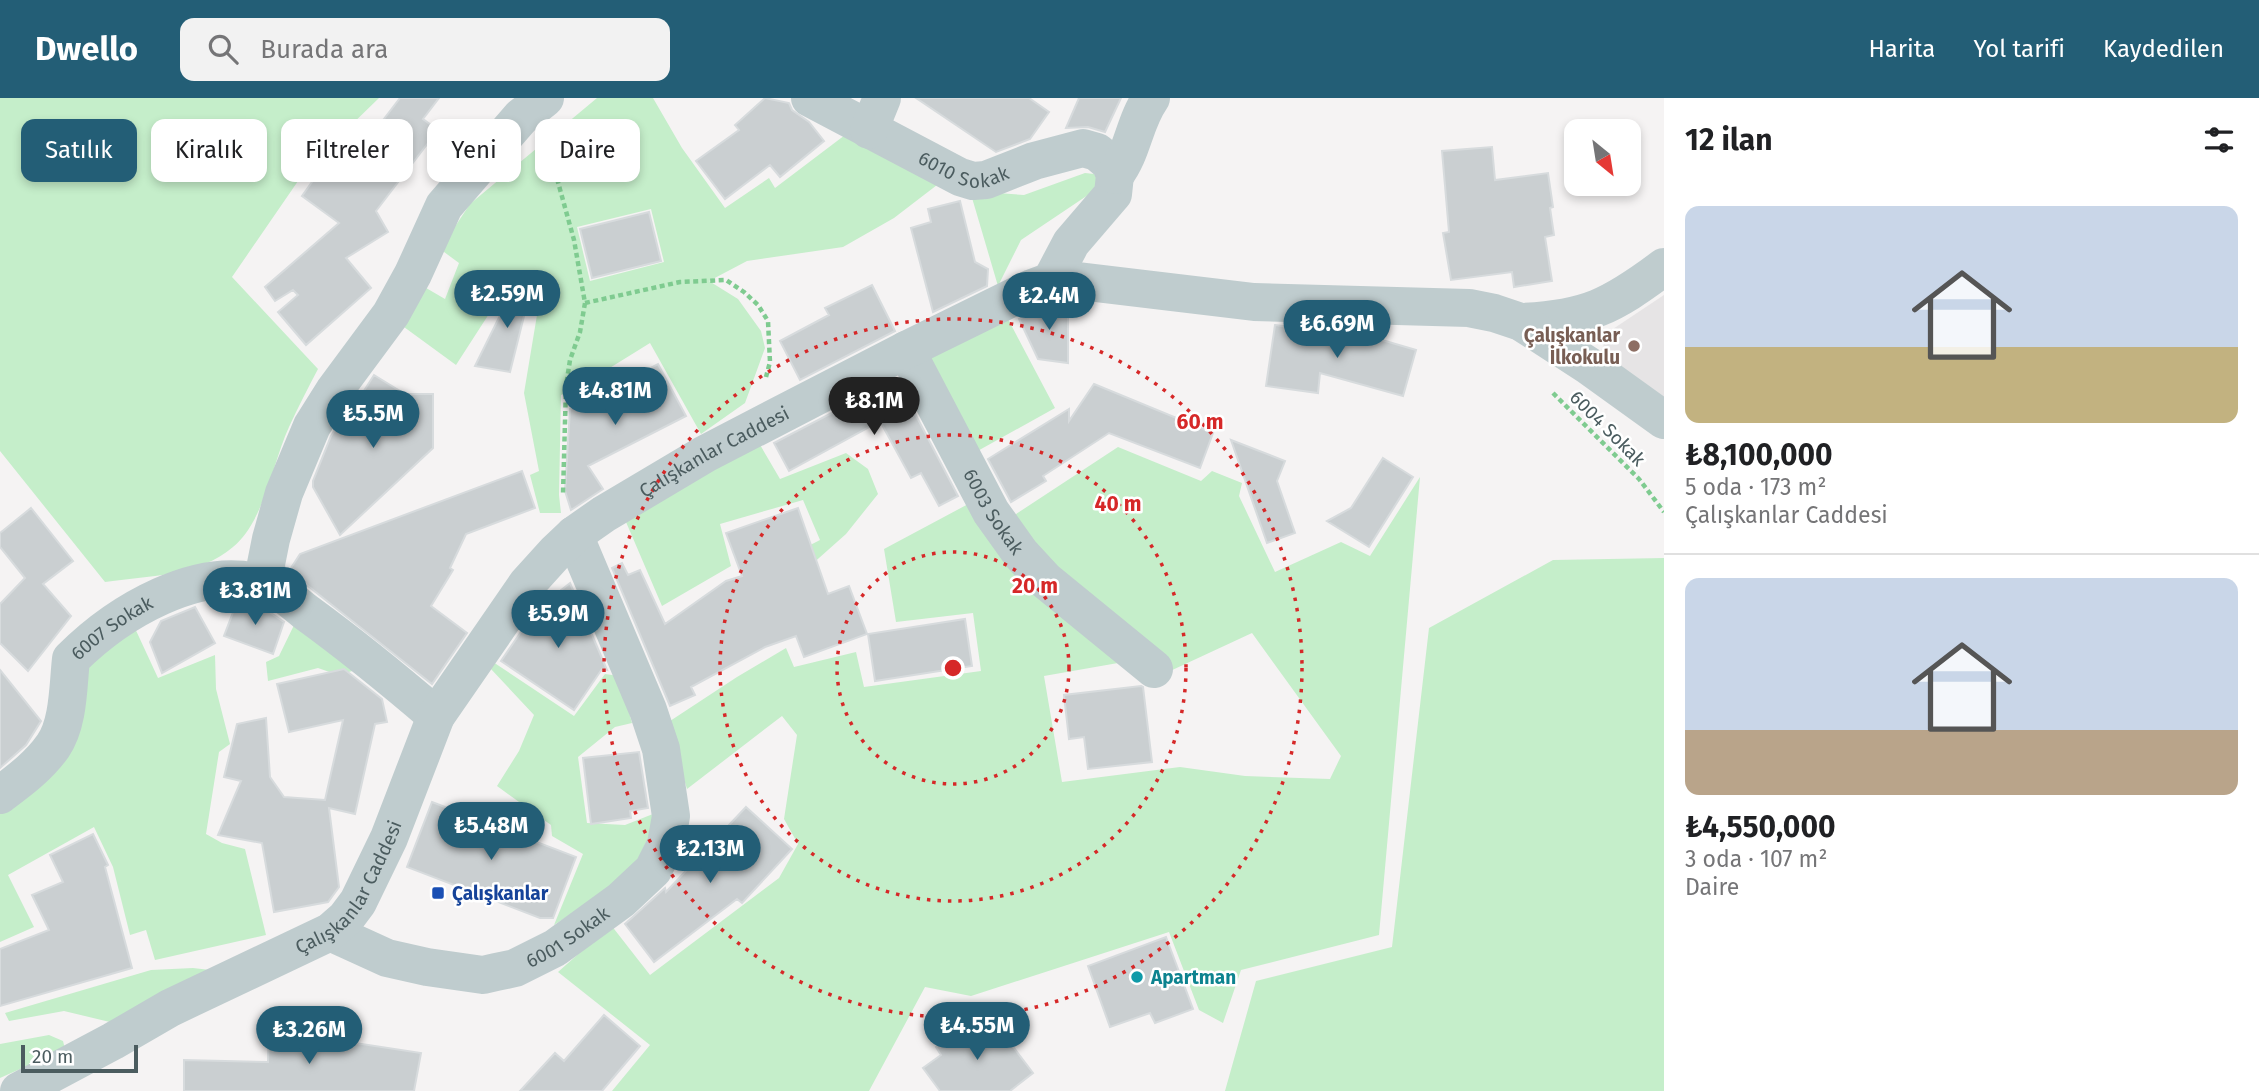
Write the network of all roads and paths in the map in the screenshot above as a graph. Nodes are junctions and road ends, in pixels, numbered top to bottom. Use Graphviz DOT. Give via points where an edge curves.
graph roads {
  1 [pos="810,98"];
  2 [pos="1151,98"];
  3 [pos="541,102"];
  4 [pos="876,114"];
  5 [pos="1115,175"];
  6 [pos="1664,267"];
  7 [pos="1051,281"];
  8 [pos="585,303"];
  9 [pos="1521,322"];
  10 [pos="906,350"];
  11 [pos="1545,384"];
  12 [pos="1664,420"];
  13 [pos="753,428"];
  14 [pos="1664,512"];
  15 [pos="574,535"];
  16 [pos="271,586"];
  17 [pos="1154,669"];
  18 [pos="436,716"];
  19 [pos="0,795"];
  20 [pos="330,932"];
  21 [pos="19,1091"];
  1 -- 4 [label="street, 6010 Sokak"];
  2 -- 5 [label="street"];
  3 -- 8 [label="path"];
  3 -- 16 [label="street" via="521,117 444,206 391,314 312,426 271,539 266,564"];
  4 -- 5 [label="street, 6010 Sokak" via="960,177 972,181 1083,148 1097,152"];
  5 -- 7 [label="street" via="1113,194 1071,243"];
  6 -- 9 [label="street" via="1599,309 1579,316"];
  7 -- 9 [label="street, Çalışkanlar Caddesi" via="1254,302 1469,308"];
  7 -- 10 [label="street, Çalışkanlar Caddesi"];
  8 -- 13 [label="path" via="680,282 726,280 744,292 768,321 770,337 770,362"];
  8 -- 15 [label="path" via="566,386 562,492"];
  9 -- 12 [label="street, Çalışkanlar Caddesi"];
  10 -- 13 [label="street, Çalışkanlar Caddesi"];
  10 -- 17 [label="street, 6003 Sokak" via="991,512 1021,554 1045,580"];
  11 -- 14 [label="path, 6004 Sokak" via="1639,479"];
  13 -- 15 [label="street, Çalışkanlar Caddesi"];
  15 -- 18 [label="street, Çalışkanlar Caddesi" via="527,584"];
  15 -- 20 [label="street, 6001 Sokak" via="661,749 671,816 666,844 653,870 555,948 514,968 483,975 387,958"];
  16 -- 18 [label="street, 6007 Sokak" via="366,656"];
  16 -- 19 [label="street, 6007 Sokak" via="220,580 145,604 113,623 71,659 64,716 55,744 29,773"];
  18 -- 20 [label="street, Çalışkanlar Caddesi" via="389,838 358,902"];
  20 -- 21 [label="street, Çalışkanlar Caddesi" via="170,1007"];
}
